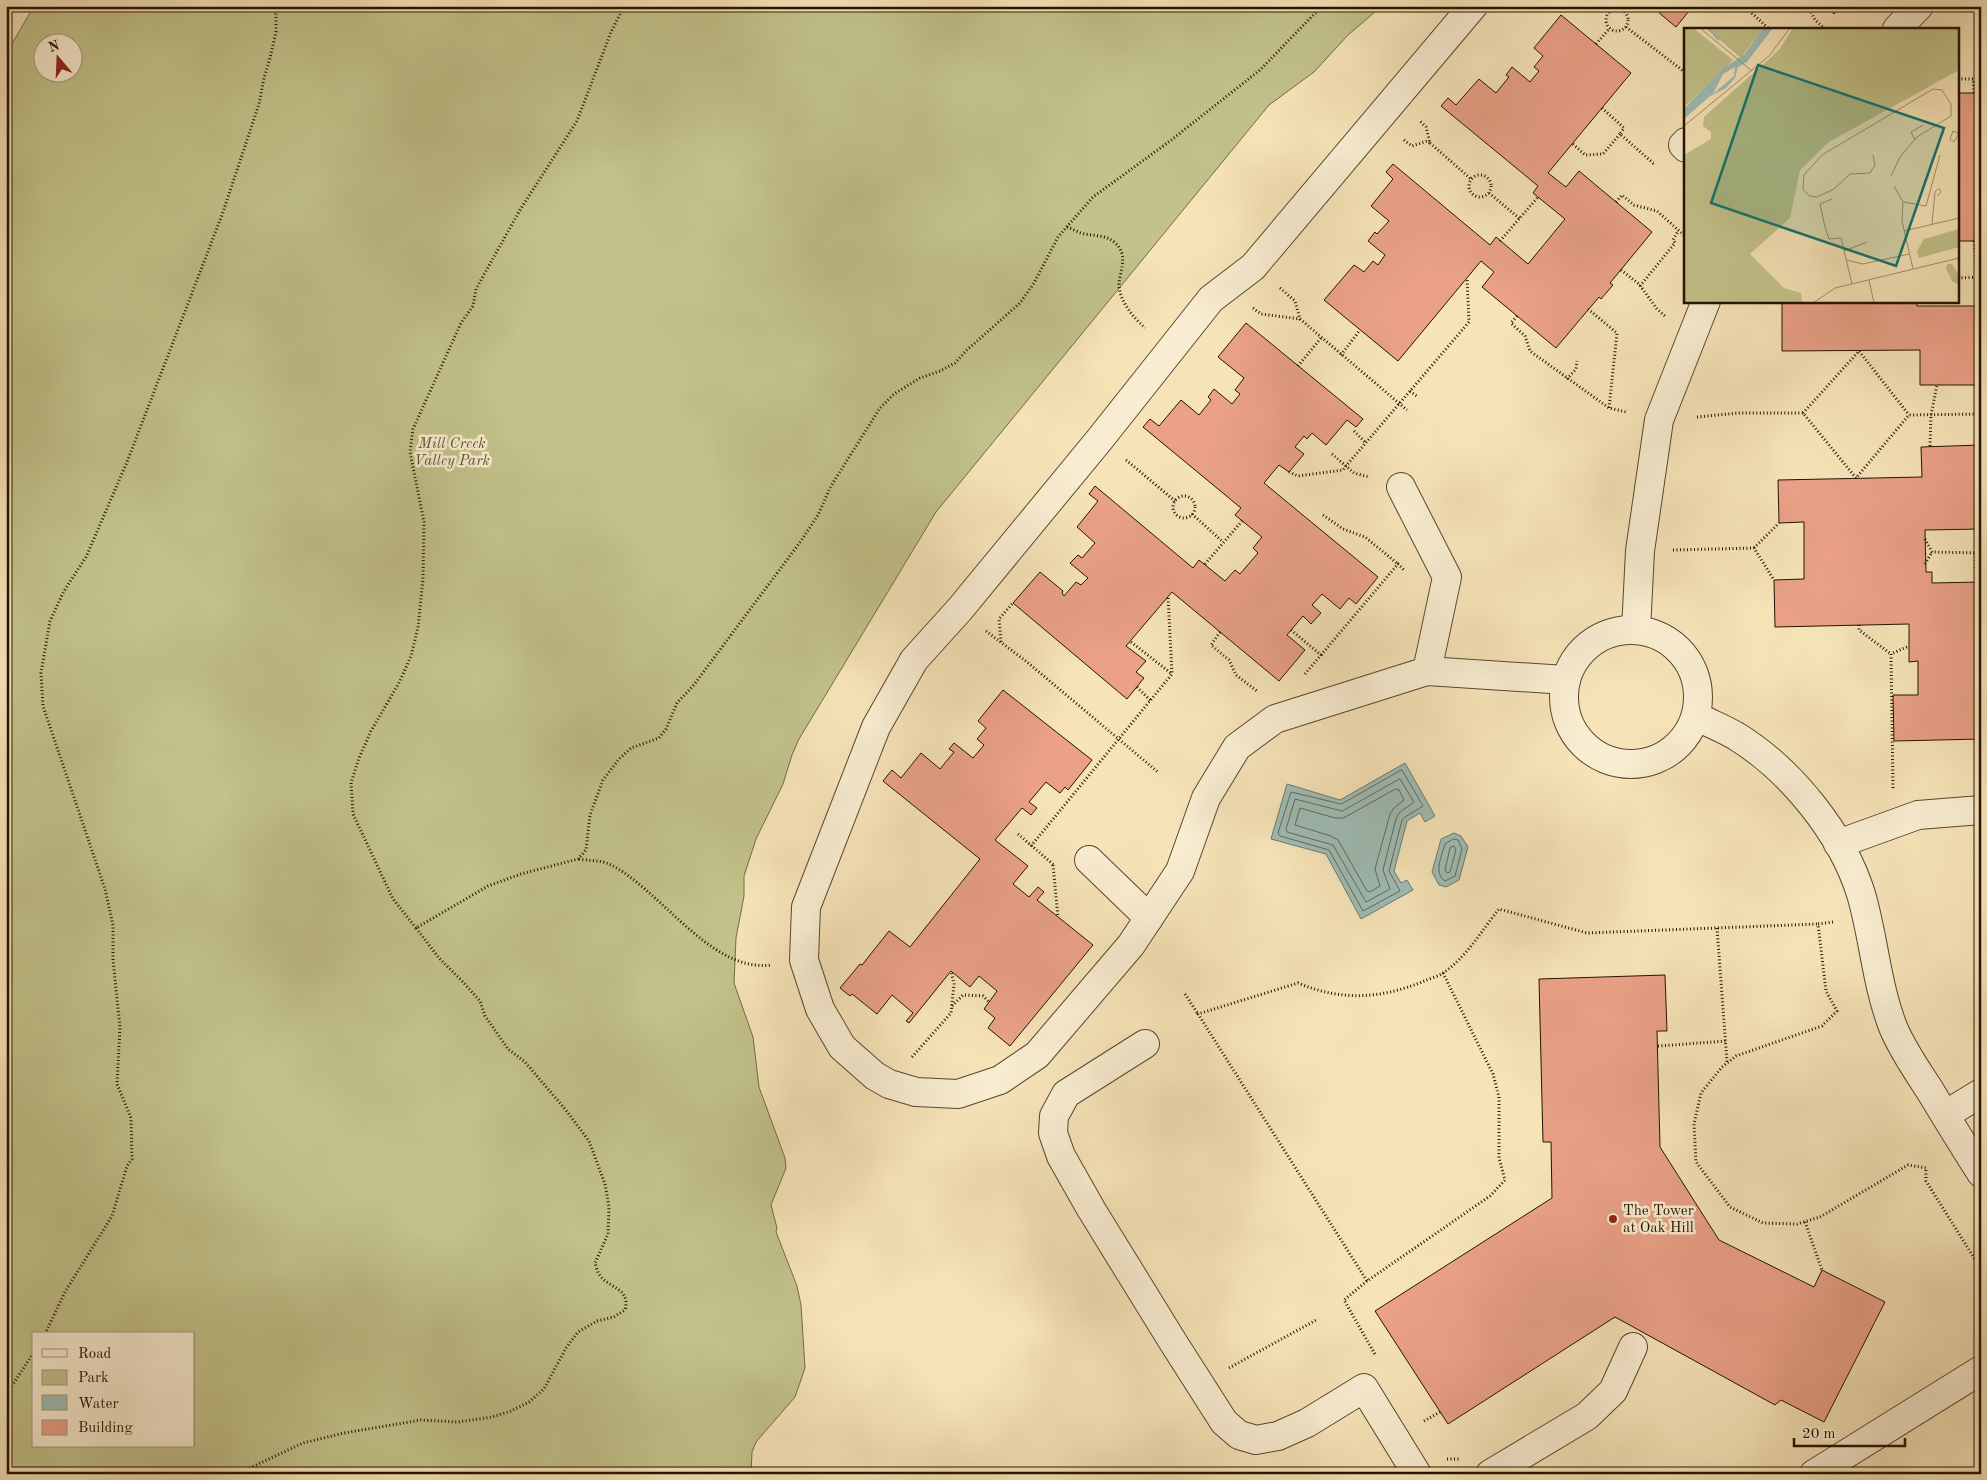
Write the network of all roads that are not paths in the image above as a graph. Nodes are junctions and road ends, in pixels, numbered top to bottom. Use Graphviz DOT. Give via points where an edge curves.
graph roads {
  1 [pos="1473,6"];
  2 [pos="1918,6"];
  3 [pos="1898,28"];
  4 [pos="1706,302"];
  5 [pos="1401,487"];
  6 [pos="1636,630"];
  7 [pos="1427,670"];
  8 [pos="1566,680"];
  9 [pos="1696,716"];
  10 [pos="1981,810"];
  11 [pos="1838,844"];
  12 [pos="1089,860"];
  13 [pos="1149,918"];
  14 [pos="1145,1044"];
  15 [pos="1981,1093"];
  16 [pos="1945,1115"];
  17 [pos="1981,1173"];
  18 [pos="1633,1347"];
  19 [pos="1981,1370"];
  20 [pos="1417,1474"];
  21 [pos="1490,1474"];
  22 [pos="1814,1474"];
  1 -- 13 [label="street" via="1254,267 1211,299 1100,439 914,660 876,727 806,907 804,960 820,1009 842,1047 875,1076 916,1092 958,1094 1000,1080 1037,1055 1132,945"];
  2 -- 3 [label="street"];
  4 -- 6 [label="street" via="1660,420 1640,551"];
  5 -- 7 [label="street" via="1447,577"];
  6 -- 8 [label="street" via="1606,635 1592,642 1572,665"];
  6 -- 9 [label="street" via="1665,638 1687,659 1698,687"];
  7 -- 8 [label="street"];
  7 -- 13 [label="street" via="1275,719 1236,747 1206,798 1180,871"];
  8 -- 9 [label="street" via="1566,714 1573,730 1583,744 1613,762 1639,764 1664,756 1678,746"];
  9 -- 11 [label="street" via="1736,736 1766,758 1793,783"];
  10 -- 11 [label="street" via="1918,815"];
  11 -- 16 [label="street" via="1861,895 1879,983 1894,1028 1912,1064"];
  12 -- 13 [label="street"];
  14 -- 20 [label="street" via="1066,1094 1054,1116 1053,1133 1061,1156 1091,1209 1173,1342 1224,1422 1239,1435 1256,1440 1278,1436 1307,1423 1364,1388"];
  15 -- 16 [label="street"];
  16 -- 17 [label="street"];
  18 -- 21 [label="street" via="1613,1391 1586,1416"];
  19 -- 22 [label="street"];
}
